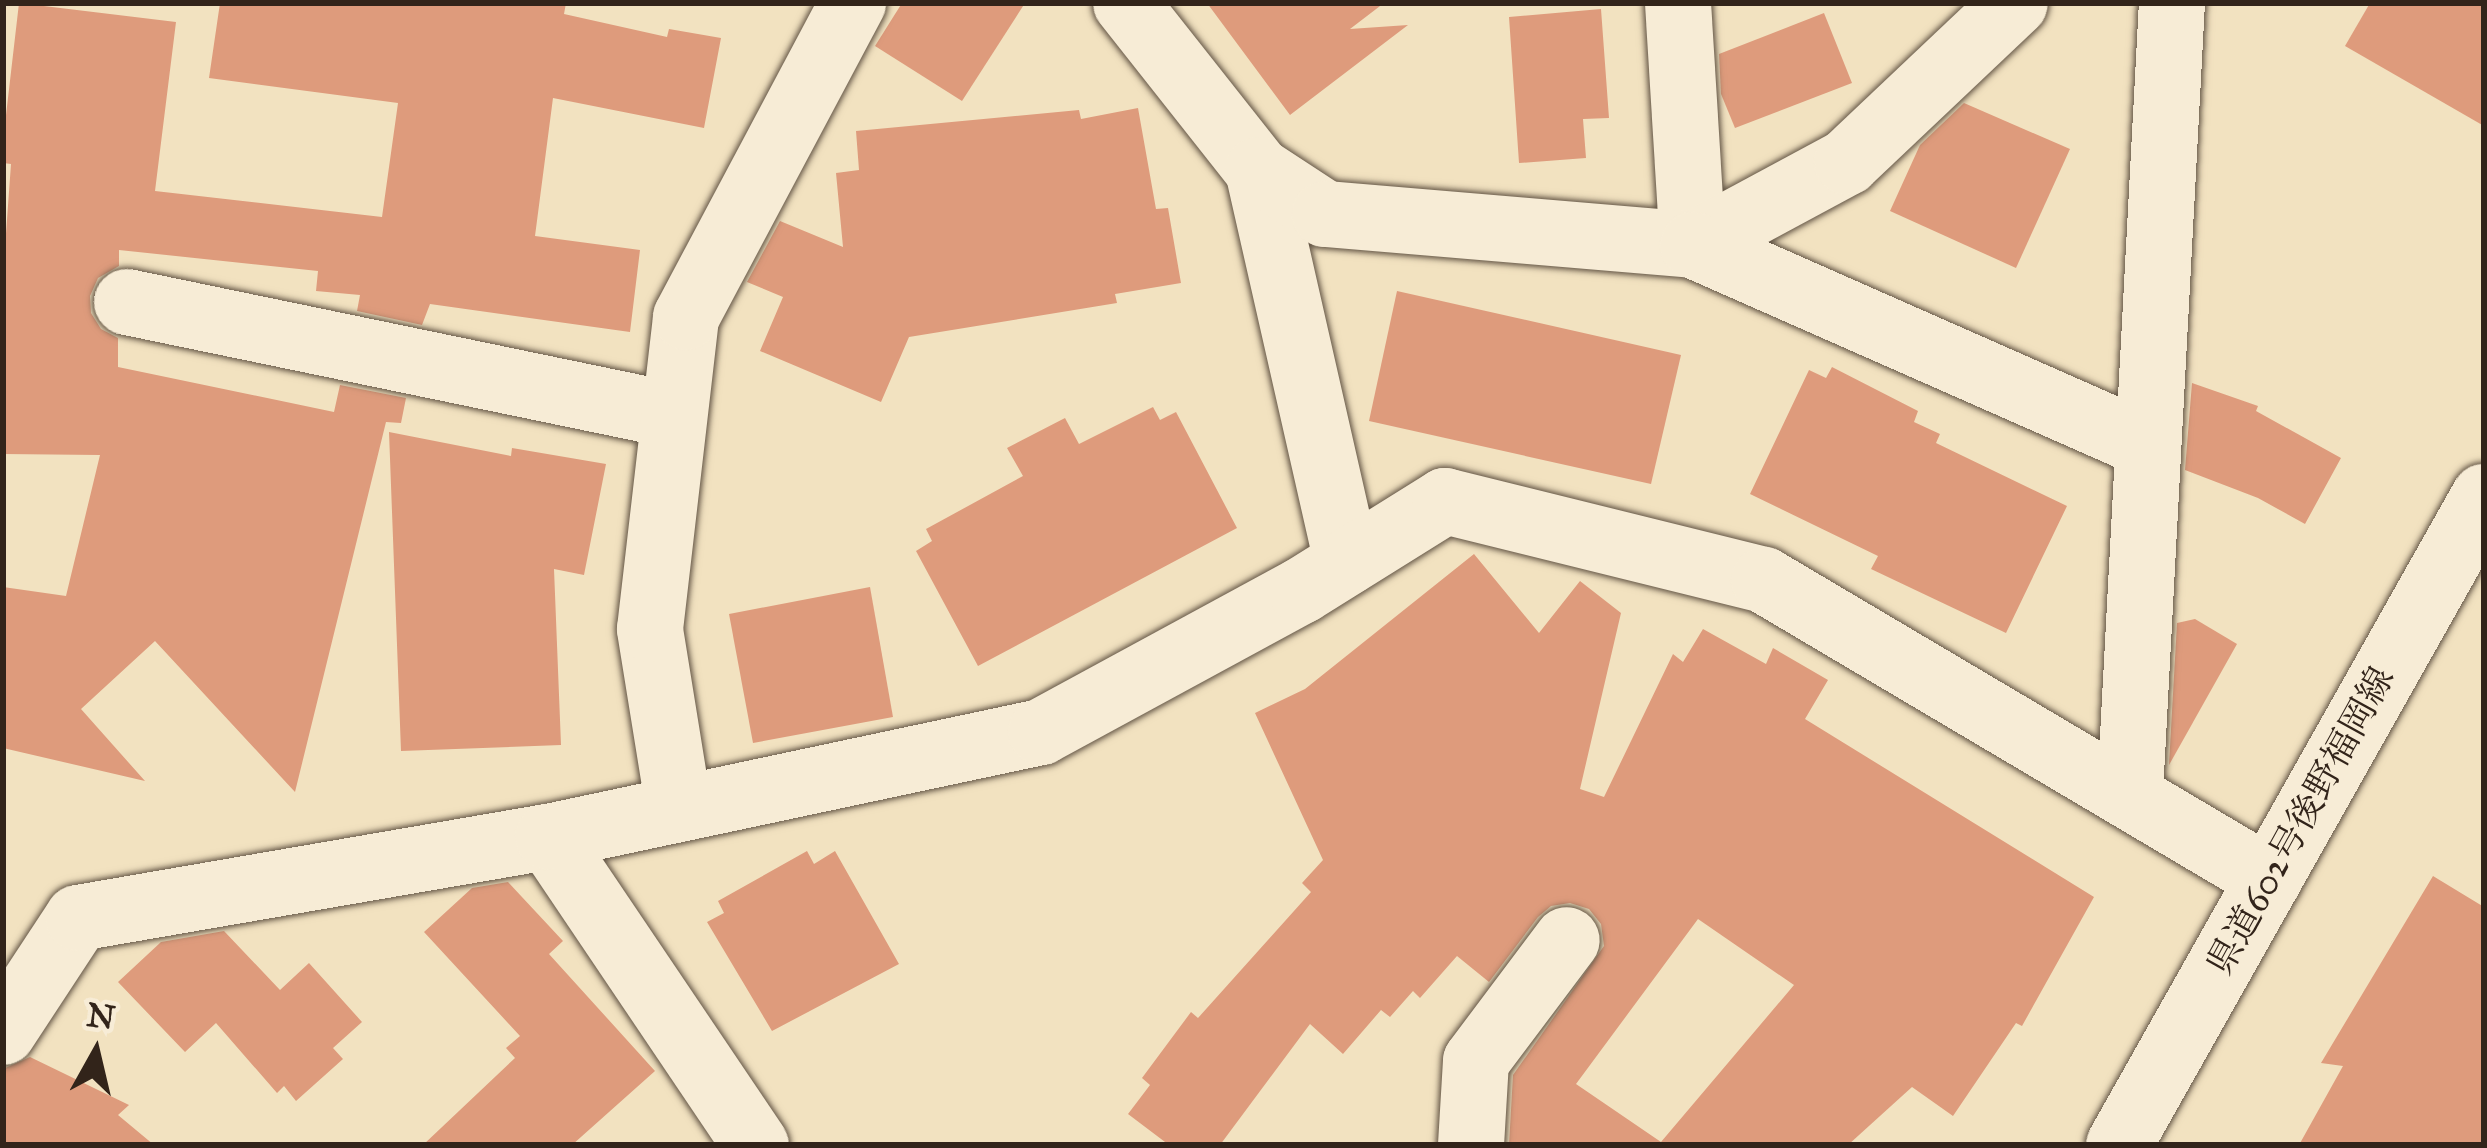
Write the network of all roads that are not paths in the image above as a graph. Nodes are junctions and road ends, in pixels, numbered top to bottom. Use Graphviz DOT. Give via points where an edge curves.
graph roads {
  1 [pos="853,3"];
  2 [pos="1126,3"];
  3 [pos="1678,3"];
  4 [pos="2015,3"];
  5 [pos="2173,3"];
  6 [pos="1258,170"];
  7 [pos="1693,245"];
  8 [pos="127,302"];
  9 [pos="672,415"];
  10 [pos="2145,444"];
  11 [pos="2482,506"];
  12 [pos="1347,562"];
  13 [pos="2130,793"];
  14 [pos="679,809"];
  15 [pos="548,837"];
  16 [pos="2269,879"];
  17 [pos="1567,940"];
  18 [pos="3,1032"];
  19 [pos="756,1145"];
  20 [pos="1472,1145"];
  21 [pos="2119,1145"];
  1 -- 9 [label="street" via="686,316"];
  2 -- 6 [label="street"];
  3 -- 7 [label="street"];
  4 -- 7 [label="street" via="1847,162"];
  5 -- 10 [label="street"];
  6 -- 7 [label="street" via="1325,214"];
  6 -- 12 [label="street"];
  7 -- 10 [label="street"];
  8 -- 9 [label="street"];
  9 -- 14 [label="street" via="650,629"];
  10 -- 13 [label="street"];
  11 -- 16 [label="street, 県道602号後野福岡線"];
  12 -- 13 [label="street" via="1445,501 1764,580"];
  12 -- 14 [label="street" via="1041,732"];
  13 -- 16 [label="street"];
  14 -- 15 [label="street"];
  15 -- 18 [label="street" via="78,918"];
  15 -- 19 [label="street"];
  16 -- 21 [label="street, 県道602号後野福岡線"];
  17 -- 20 [label="street" via="1476,1060"];
}
